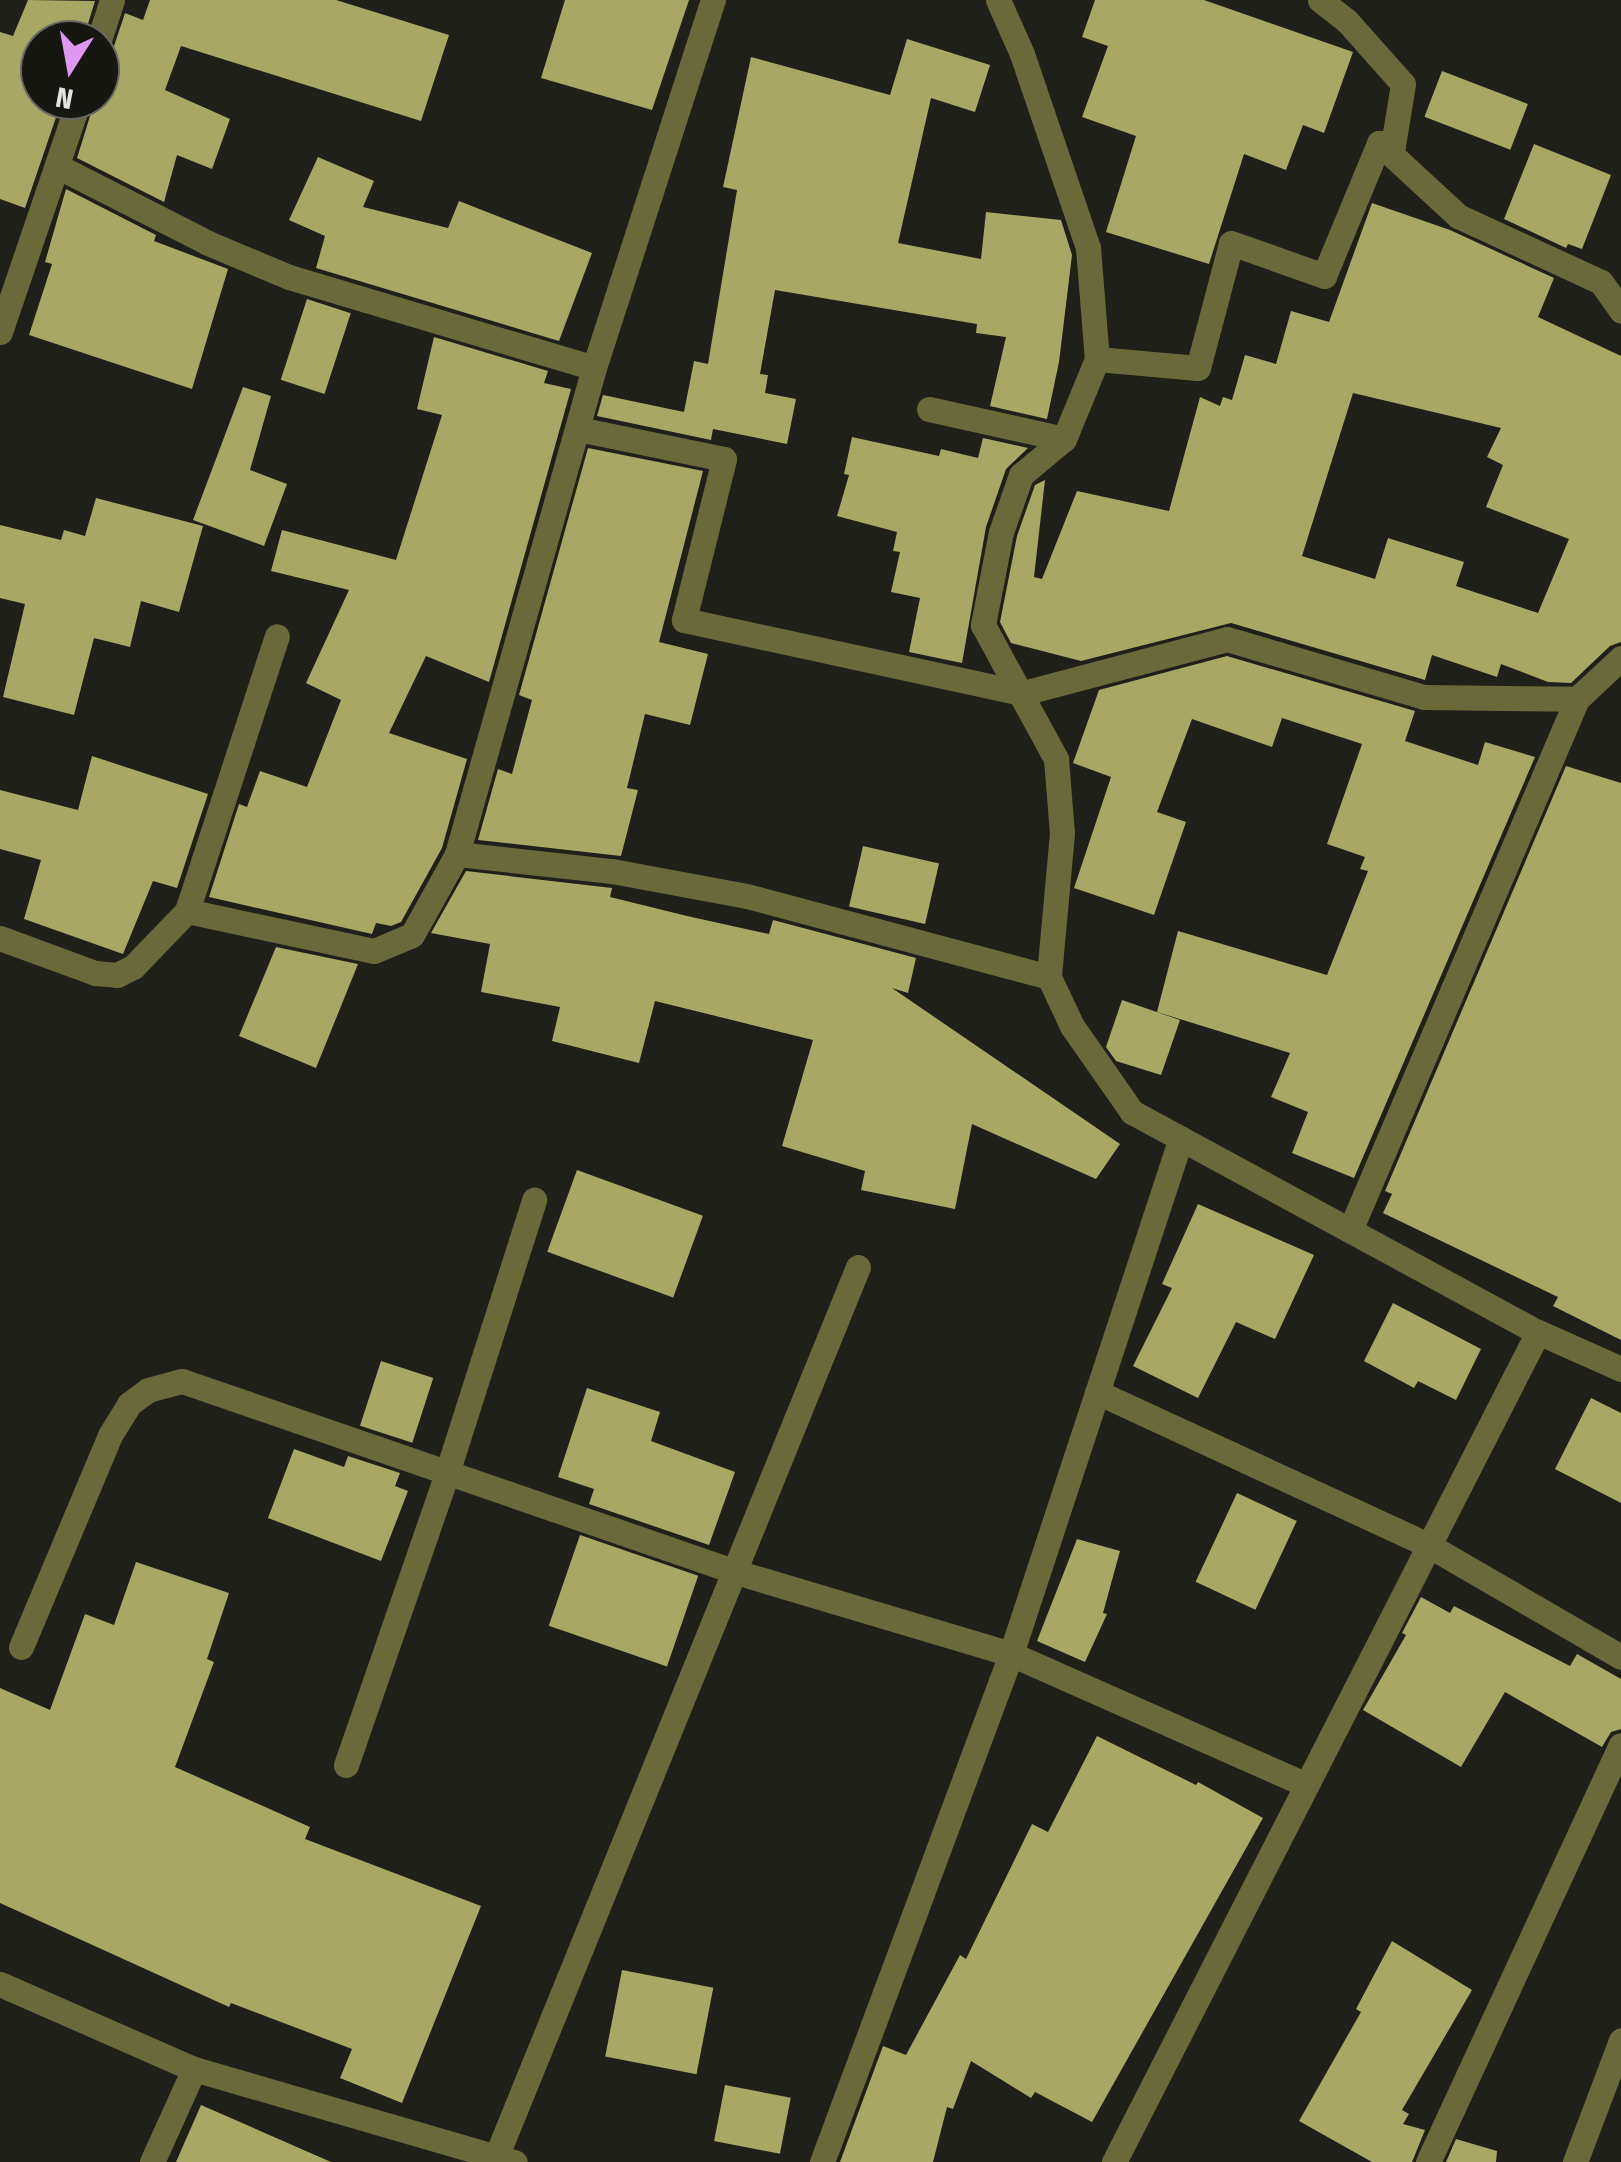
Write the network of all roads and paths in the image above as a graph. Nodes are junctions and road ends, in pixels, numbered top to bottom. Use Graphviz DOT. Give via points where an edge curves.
graph roads {
  1 [pos="713,0"];
  2 [pos="998,0"];
  3 [pos="1320,0"];
  4 [pos="72,120"];
  5 [pos="1379,143"];
  6 [pos="57,166"];
  7 [pos="1621,310"];
  8 [pos="0,332"];
  9 [pos="1097,358"];
  10 [pos="594,368"];
  11 [pos="929,409"];
  12 [pos="578,429"];
  13 [pos="1064,440"];
  14 [pos="277,636"];
  15 [pos="1621,658"];
  16 [pos="1024,693"];
  17 [pos="1577,699"];
  18 [pos="457,854"];
  19 [pos="187,911"];
  20 [pos="0,938"];
  21 [pos="1049,977"];
  22 [pos="1180,1138"];
  23 [pos="534,1200"];
  24 [pos="1351,1228"];
  25 [pos="858,1267"];
  26 [pos="1538,1332"];
  27 [pos="1621,1369"];
  28 [pos="1097,1392"];
  29 [pos="448,1473"];
  30 [pos="1428,1545"];
  31 [pos="736,1572"];
  32 [pos="21,1647"];
  33 [pos="1011,1654"];
  34 [pos="1621,1657"];
  35 [pos="1621,1745"];
  36 [pos="346,1765"];
  37 [pos="1304,1784"];
  38 [pos="0,1984"];
  39 [pos="1621,2040"];
  40 [pos="194,2069"];
  41 [pos="502,2160"];
  42 [pos="152,2162"];
  43 [pos="822,2162"];
  44 [pos="1114,2162"];
  45 [pos="1428,2162"];
  46 [pos="1576,2162"];
  1 -- 10 [label="street"];
  2 -- 9 [label="street" via="1088,248"];
  3 -- 5 [label="street" via="1403,84 1393,146"];
  4 -- 6 [label="street"];
  5 -- 7 [label="street" via="1458,216 1601,282"];
  5 -- 9 [label="street" via="1324,276 1231,243 1198,368"];
  6 -- 8 [label="street"];
  6 -- 10 [label="street" via="288,277"];
  9 -- 13 [label="street"];
  10 -- 12 [label="street"];
  11 -- 13 [label="street"];
  12 -- 16 [label="street" via="724,459 684,620"];
  12 -- 18 [label="street"];
  13 -- 16 [label="street" via="1022,475 1002,532 983,626"];
  14 -- 19 [label="street"];
  15 -- 17 [label="street"];
  16 -- 17 [label="street" via="1228,639 1424,697"];
  16 -- 21 [label="street" via="1056,759 1058,778 1062,833"];
  17 -- 24 [label="street"];
  18 -- 19 [label="street" via="412,934 374,951"];
  18 -- 21 [label="street" via="612,871 747,896"];
  19 -- 20 [label="street" via="134,967 118,975"];
  21 -- 22 [label="street" via="1072,1026 1132,1112"];
  22 -- 24 [label="street"];
  22 -- 28 [label="street"];
  23 -- 29 [label="street"];
  24 -- 26 [label="street"];
  25 -- 31 [label="street"];
  26 -- 27 [label="street"];
  26 -- 30 [label="street"];
  28 -- 30 [label="street"];
  28 -- 33 [label="street"];
  29 -- 31 [label="street"];
  29 -- 32 [label="street" via="182,1381 148,1390 129,1404 110,1435"];
  29 -- 36 [label="street"];
  30 -- 34 [label="street"];
  30 -- 37 [label="street"];
  31 -- 33 [label="street"];
  31 -- 41 [label="street"];
  33 -- 37 [label="street"];
  33 -- 43 [label="street"];
  35 -- 45 [label="street"];
  37 -- 44 [label="street"];
  38 -- 40 [label="street"];
  39 -- 46 [label="street"];
  40 -- 41 [label="street"];
  40 -- 42 [label="street"];
}
